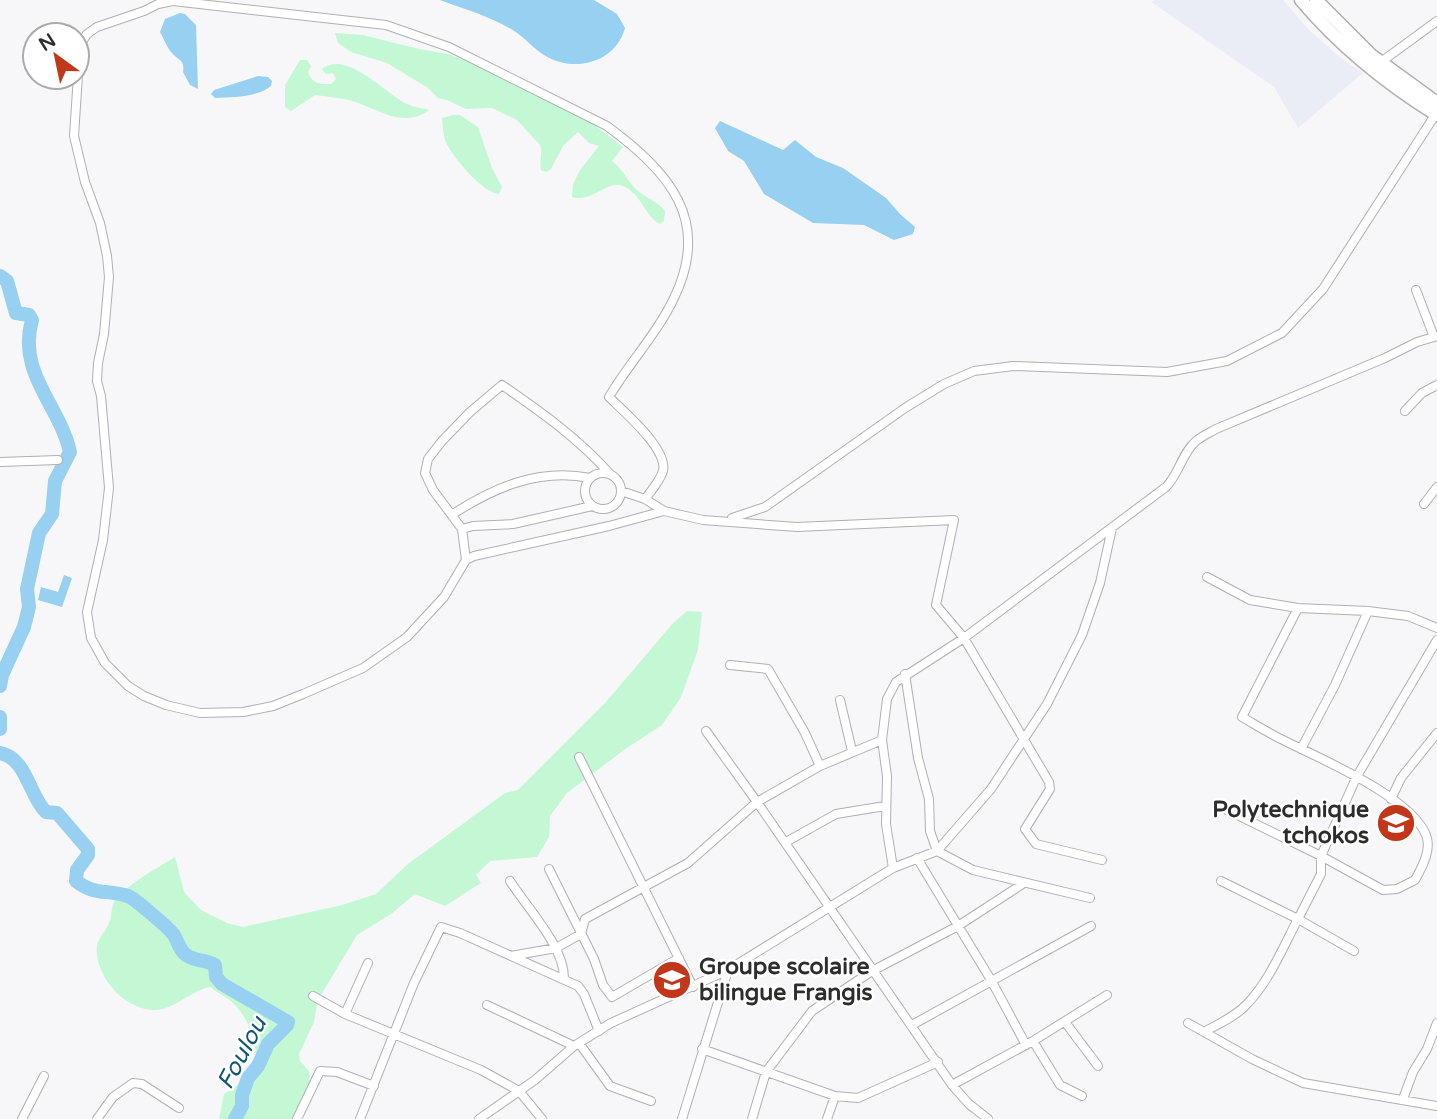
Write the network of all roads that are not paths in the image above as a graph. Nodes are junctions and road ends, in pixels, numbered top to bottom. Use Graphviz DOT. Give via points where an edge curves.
graph roads {
  1 [pos="1301,0"];
  2 [pos="1316,0"];
  3 [pos="1437,21"];
  4 [pos="1381,62"];
  5 [pos="1437,111"];
  6 [pos="1416,290"];
  7 [pos="1436,336"];
  8 [pos="1437,385"];
  9 [pos="1405,411"];
  10 [pos="58,460"];
  11 [pos="0,462"];
  12 [pos="610,474"];
  13 [pos="590,478"];
  14 [pos="1437,487"];
  15 [pos="621,491"];
  16 [pos="645,499"];
  17 [pos="1424,504"];
  18 [pos="592,506"];
  19 [pos="664,511"];
  20 [pos="453,514"];
  21 [pos="722,520"];
  22 [pos="1112,528"];
  23 [pos="462,529"];
  24 [pos="467,560"];
  25 [pos="1207,577"];
  26 [pos="1298,608"];
  27 [pos="1368,611"];
  28 [pos="1437,628"];
  29 [pos="964,638"];
  30 [pos="1437,640"];
  31 [pos="730,664"];
  32 [pos="905,674"];
  33 [pos="840,700"];
  34 [pos="706,732"];
  35 [pos="1437,733"];
  36 [pos="1024,739"];
  37 [pos="882,740"];
  38 [pos="1301,748"];
  39 [pos="852,751"];
  40 [pos="579,757"];
  41 [pos="820,766"];
  42 [pos="1357,776"];
  43 [pos="1391,799"];
  44 [pos="757,802"];
  45 [pos="885,806"];
  46 [pos="1221,807"];
  47 [pos="786,842"];
  48 [pos="937,851"];
  49 [pos="1321,856"];
  50 [pos="917,858"];
  51 [pos="1102,860"];
  52 [pos="893,868"];
  53 [pos="549,869"];
  54 [pos="510,881"];
  55 [pos="1221,881"];
  56 [pos="1024,883"];
  57 [pos="644,887"];
  58 [pos="1090,898"];
  59 [pos="829,908"];
  60 [pos="1298,919"];
  61 [pos="958,926"];
  62 [pos="1091,926"];
  63 [pos="581,934"];
  64 [pos="556,948"];
  65 [pos="1354,951"];
  66 [pos="510,956"];
  67 [pos="679,958"];
  68 [pos="368,963"];
  69 [pos="728,970"];
  70 [pos="872,971"];
  71 [pos="564,979"];
  72 [pos="990,980"];
  73 [pos="693,986"];
  74 [pos="1107,995"];
  75 [pos="313,996"];
  76 [pos="487,1005"];
  77 [pos="345,1014"];
  78 [pos="1065,1021"];
  79 [pos="1188,1023"];
  80 [pos="1437,1023"];
  81 [pos="912,1025"];
  82 [pos="599,1031"];
  83 [pos="1204,1032"];
  84 [pos="395,1035"];
  85 [pos="1030,1043"];
  86 [pos="577,1044"];
  87 [pos="702,1049"];
  88 [pos="938,1062"];
  89 [pos="1098,1066"];
  90 [pos="766,1072"];
  91 [pos="44,1076"];
  92 [pos="952,1085"];
  93 [pos="374,1086"];
  94 [pos="519,1091"];
  95 [pos="835,1096"];
  96 [pos="1082,1096"];
  97 [pos="1403,1099"];
  98 [pos="651,1101"];
  99 [pos="1437,1106"];
  100 [pos="179,1108"];
  101 [pos="22,1119"];
  102 [pos="97,1119"];
  103 [pos="297,1119"];
  104 [pos="360,1119"];
  105 [pos="479,1119"];
  106 [pos="542,1119"];
  107 [pos="682,1119"];
  108 [pos="752,1119"];
  109 [pos="827,1119"];
  110 [pos="988,1119"];
  1 -- 5 [label="main road" via="1364,62"];
  2 -- 4 [label="main road"];
  3 -- 4 [label="street"];
  4 -- 5 [label="main road"];
  5 -- 21 [label="street" via="1324,289 1282,333 1227,361 1167,372 1013,366 974,371 905,408 765,507"];
  6 -- 7 [label="street"];
  7 -- 22 [label="street" via="1196,440 1174,479"];
  8 -- 9 [label="street"];
  10 -- 11 [label="street"];
  12 -- 13 [label="street"];
  12 -- 15 [label="street"];
  12 -- 20 [label="street" via="566,430 502,385 470,412 429,459 425,473"];
  13 -- 18 [label="street" via="584,492"];
  13 -- 20 [label="street" via="561,474 528,478 479,497"];
  14 -- 17 [label="street"];
  15 -- 16 [label="street"];
  15 -- 18 [label="street" via="611,507"];
  16 -- 19 [label="street"];
  16 -- 24 [label="street" via="662,474 663,459 639,426 609,397 674,300 688,259 689,229 668,184 620,136 449,47 386,25 173,1 87,34 80,45 74,136 107,256 108,302 97,381 109,488 87,612 91,638 105,663 128,686 166,705 200,713 273,706 363,668 407,637 444,597"];
  18 -- 23 [label="street" via="513,524"];
  19 -- 21 [label="street"];
  19 -- 24 [label="street"];
  20 -- 23 [label="street"];
  21 -- 29 [label="street" via="797,527 954,520 936,605"];
  22 -- 29 [label="street"];
  22 -- 36 [label="street" via="1082,635"];
  23 -- 24 [label="street"];
  25 -- 26 [label="street" via="1250,600"];
  26 -- 27 [label="street"];
  26 -- 38 [label="street" via="1242,717"];
  27 -- 28 [label="street" via="1408,617"];
  27 -- 38 [label="street"];
  29 -- 32 [label="street"];
  29 -- 36 [label="street"];
  30 -- 42 [label="street"];
  31 -- 41 [label="street" via="768,669"];
  32 -- 37 [label="street" via="887,699"];
  32 -- 48 [label="street"];
  33 -- 39 [label="street"];
  34 -- 44 [label="street"];
  35 -- 43 [label="street" via="1401,778"];
  36 -- 48 [label="street" via="991,789"];
  36 -- 51 [label="street" via="1050,789 1025,829 1036,844"];
  37 -- 39 [label="street"];
  37 -- 45 [label="street"];
  38 -- 42 [label="street"];
  39 -- 41 [label="street"];
  40 -- 57 [label="street"];
  41 -- 44 [label="street"];
  42 -- 43 [label="street"];
  42 -- 49 [label="street"];
  43 -- 49 [label="street" via="1416,818 1426,835 1428,847 1415,880 1383,890"];
  44 -- 47 [label="street"];
  44 -- 57 [label="street" via="701,854"];
  45 -- 47 [label="street" via="836,814"];
  45 -- 52 [label="street"];
  46 -- 49 [label="street"];
  47 -- 59 [label="street"];
  48 -- 50 [label="street"];
  48 -- 56 [label="street" via="974,870"];
  49 -- 60 [label="street" via="1321,874"];
  50 -- 52 [label="street"];
  50 -- 61 [label="street"];
  52 -- 59 [label="street"];
  53 -- 63 [label="street"];
  54 -- 64 [label="street"];
  55 -- 60 [label="street"];
  56 -- 58 [label="street"];
  56 -- 61 [label="street"];
  57 -- 63 [label="street" via="585,919"];
  57 -- 67 [label="street"];
  59 -- 69 [label="street"];
  59 -- 70 [label="street"];
  60 -- 65 [label="street"];
  60 -- 83 [label="street" via="1258,992 1238,1012"];
  61 -- 70 [label="street"];
  61 -- 72 [label="street"];
  62 -- 72 [label="street"];
  63 -- 64 [label="street"];
  63 -- 67 [label="street" via="612,997"];
  64 -- 66 [label="street"];
  64 -- 71 [label="street"];
  66 -- 71 [label="street"];
  66 -- 84 [label="street" via="441,927"];
  67 -- 73 [label="street"];
  68 -- 77 [label="street"];
  69 -- 73 [label="street"];
  69 -- 87 [label="street"];
  70 -- 81 [label="street"];
  70 -- 90 [label="street" via="812,1011"];
  71 -- 82 [label="street" via="584,994"];
  72 -- 81 [label="street"];
  72 -- 85 [label="street"];
  73 -- 82 [label="street"];
  74 -- 78 [label="street"];
  75 -- 77 [label="street"];
  76 -- 86 [label="street"];
  77 -- 84 [label="street"];
  78 -- 85 [label="street"];
  78 -- 89 [label="street"];
  79 -- 83 [label="street"];
  80 -- 97 [label="street"];
  81 -- 88 [label="street"];
  82 -- 86 [label="street"];
  83 -- 97 [label="street" via="1303,1083"];
  84 -- 93 [label="street"];
  84 -- 94 [label="street"];
  85 -- 92 [label="street"];
  85 -- 96 [label="street" via="1060,1085"];
  86 -- 94 [label="street"];
  86 -- 98 [label="street" via="610,1086"];
  87 -- 90 [label="street"];
  87 -- 107 [label="street"];
  88 -- 92 [label="street"];
  88 -- 95 [label="street" via="858,1098"];
  90 -- 95 [label="street"];
  90 -- 108 [label="street"];
  91 -- 101 [label="street"];
  92 -- 110 [label="street"];
  93 -- 103 [label="street" via="337,1072 320,1071"];
  93 -- 104 [label="street"];
  94 -- 105 [label="street"];
  94 -- 106 [label="street"];
  95 -- 109 [label="street"];
  97 -- 99 [label="street"];
  100 -- 102 [label="street" via="142,1084 132,1083 113,1097"];
}
